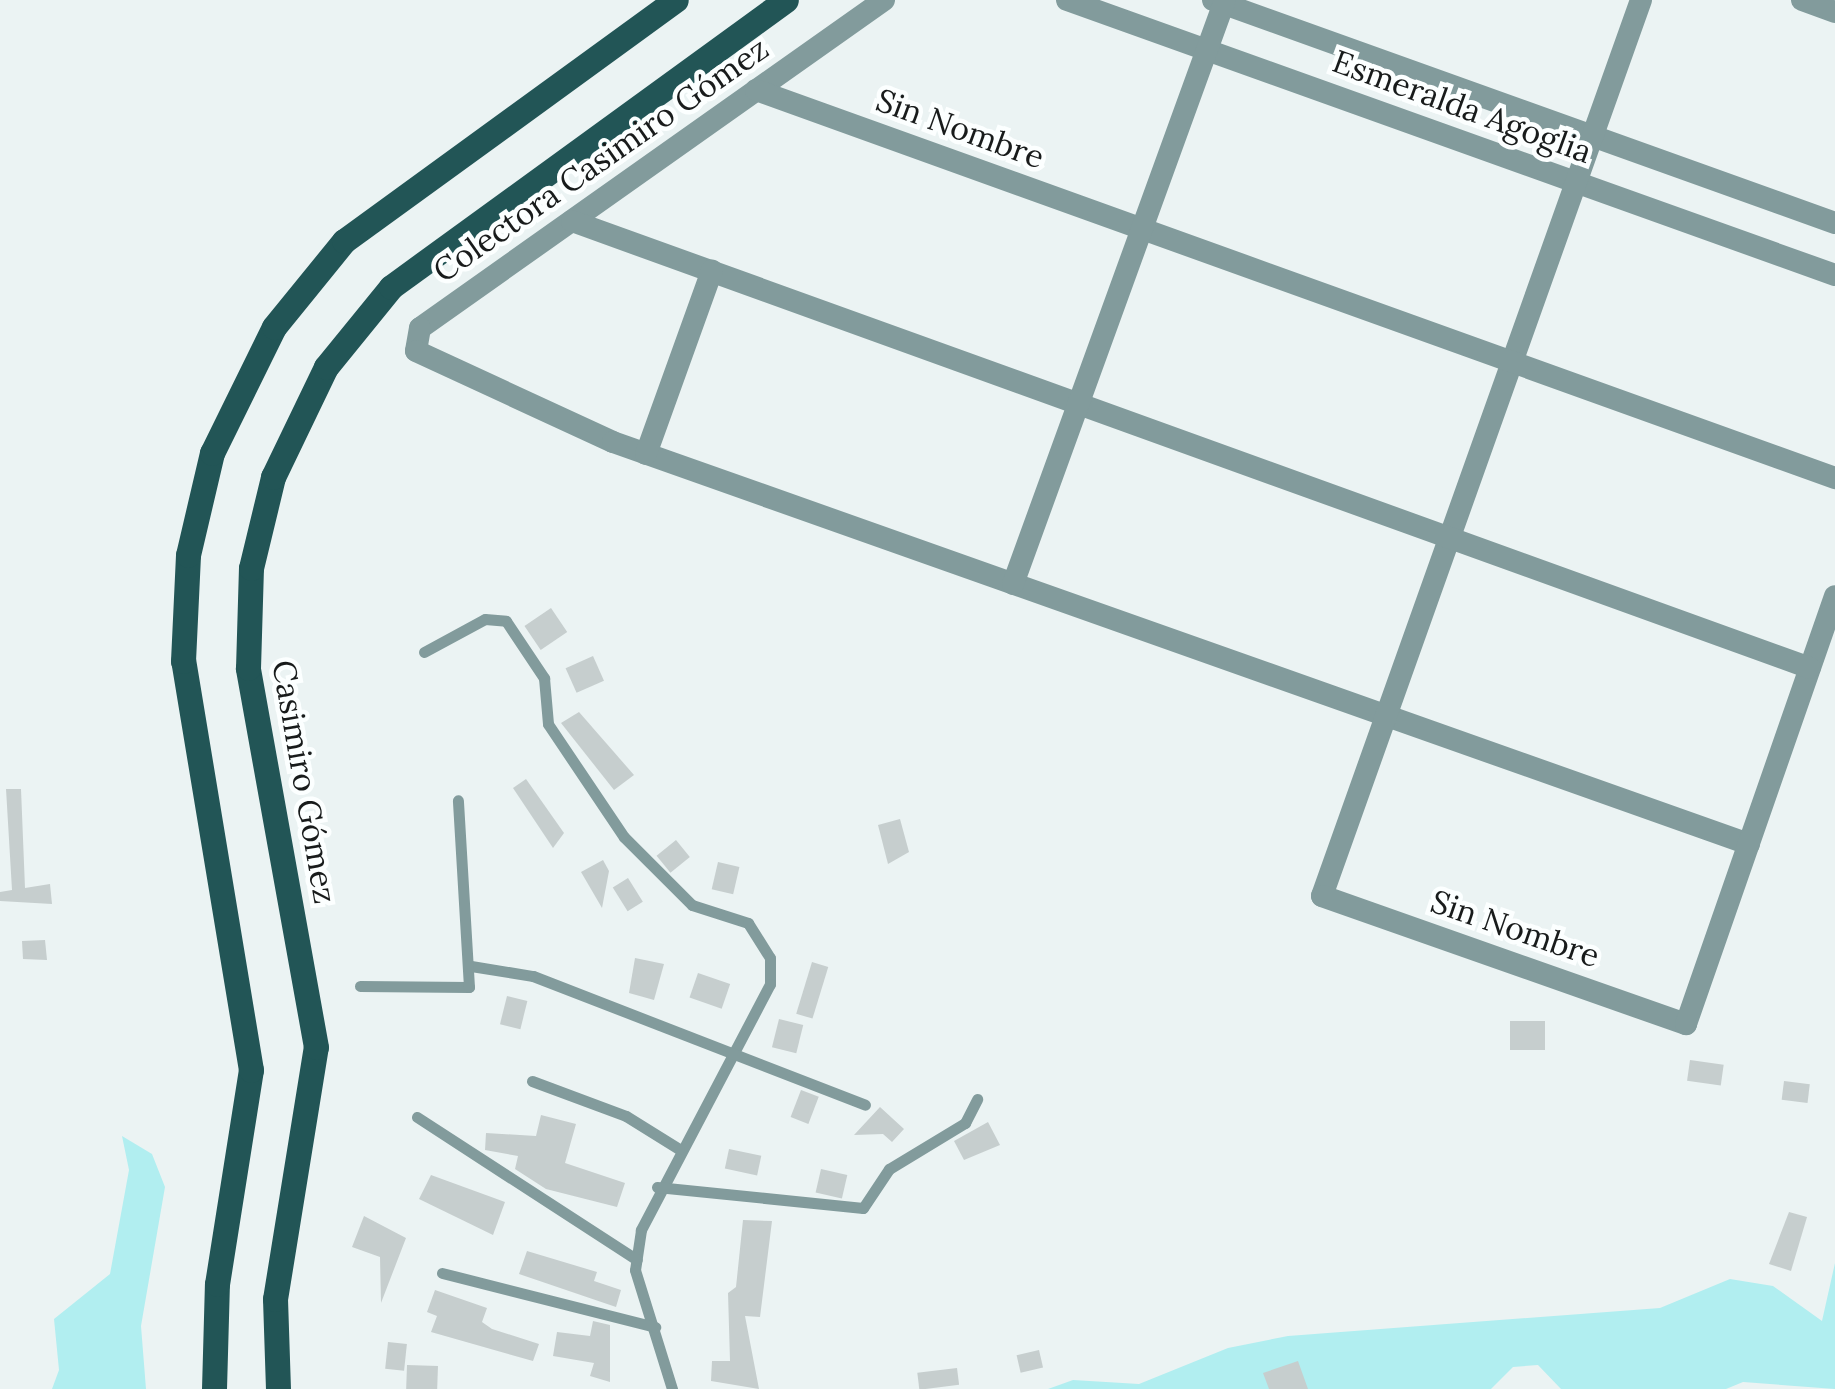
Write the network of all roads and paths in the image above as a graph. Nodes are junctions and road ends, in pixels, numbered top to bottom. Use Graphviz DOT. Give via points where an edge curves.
graph roads {
  1 [pos="676,0"];
  2 [pos="786,0"];
  3 [pos="884,0"];
  4 [pos="1067,0"];
  5 [pos="1641,0"];
  6 [pos="1802,0"];
  7 [pos="1220,1"];
  8 [pos="1835,12"];
  9 [pos="1207,50"];
  10 [pos="756,90"];
  11 [pos="1592,136"];
  12 [pos="1576,182"];
  13 [pos="572,220"];
  14 [pos="1835,223"];
  15 [pos="1142,228"];
  16 [pos="712,271"];
  17 [pos="1835,275"];
  18 [pos="1512,362"];
  19 [pos="1078,404"];
  20 [pos="646,454"];
  21 [pos="1835,478"];
  22 [pos="1449,538"];
  23 [pos="1012,584"];
  24 [pos="1835,596"];
  25 [pos="424,652"];
  26 [pos="1810,668"];
  27 [pos="1386,716"];
  28 [pos="458,800"];
  29 [pos="1750,844"];
  30 [pos="471,966"];
  31 [pos="360,986"];
  32 [pos="732,1056"];
  33 [pos="532,1082"];
  34 [pos="978,1099"];
  35 [pos="865,1105"];
  36 [pos="416,1117"];
  37 [pos="679,1149"];
  38 [pos="657,1187"];
  39 [pos="637,1260"];
  40 [pos="442,1273"];
  41 [pos="655,1327"];
  42 [pos="214,1389"];
  43 [pos="278,1389"];
  44 [pos="672,1389"];
  1 -- 42 [label="main road" via="344,241 274,328 212,453 188,555 183,661 251,1070 217,1284"];
  2 -- 43 [label="main road, Casimiro Gómez" via="391,288 326,367 273,477 251,568 248,668 316,1047 311,1116 275,1299"];
  3 -- 10 [label="street, Colectora Casimiro Gómez"];
  4 -- 9 [label="street, Esmeralda Agoglia"];
  5 -- 11 [label="street, Sin Nombre"];
  6 -- 8 [label="street"];
  7 -- 9 [label="street"];
  7 -- 11 [label="street, Esmeralda Agoglia"];
  9 -- 12 [label="street, Esmeralda Agoglia"];
  9 -- 15 [label="street"];
  10 -- 13 [label="street, Colectora Casimiro Gómez"];
  10 -- 15 [label="street, Sin Nombre"];
  11 -- 12 [label="street, Sin Nombre"];
  11 -- 14 [label="street, Esmeralda Agoglia"];
  12 -- 17 [label="street, Esmeralda Agoglia"];
  12 -- 18 [label="street, Sin Nombre"];
  13 -- 16 [label="street"];
  13 -- 20 [label="street, Colectora Casimiro Gómez" via="420,328 414,345 426,360"];
  15 -- 18 [label="street, Sin Nombre"];
  15 -- 19 [label="street"];
  16 -- 19 [label="street"];
  16 -- 20 [label="street"];
  18 -- 21 [label="street, Sin Nombre"];
  18 -- 22 [label="street, Sin Nombre"];
  19 -- 22 [label="street"];
  19 -- 23 [label="street"];
  20 -- 23 [label="street"];
  22 -- 26 [label="street"];
  22 -- 27 [label="street, Sin Nombre"];
  23 -- 27 [label="street"];
  24 -- 26 [label="street, Sin Nombre"];
  25 -- 32 [label="lane" via="485,619 506,620 544,678 548,724 624,838 664,886 762,936 770,984"];
  26 -- 29 [label="street, Sin Nombre"];
  27 -- 29 [label="street"];
  27 -- 29 [label="street, Sin Nombre" via="1322,896 1686,1024"];
  28 -- 30 [label="lane"];
  30 -- 31 [label="lane" via="469,987"];
  30 -- 32 [label="lane" via="534,976"];
  32 -- 35 [label="lane"];
  32 -- 37 [label="lane"];
  33 -- 37 [label="lane" via="626,1116"];
  34 -- 38 [label="lane" via="965,1124 889,1170 863,1208"];
  36 -- 39 [label="lane"];
  37 -- 38 [label="lane"];
  38 -- 39 [label="lane"];
  39 -- 41 [label="lane"];
  40 -- 41 [label="lane"];
  41 -- 44 [label="lane"];
}
